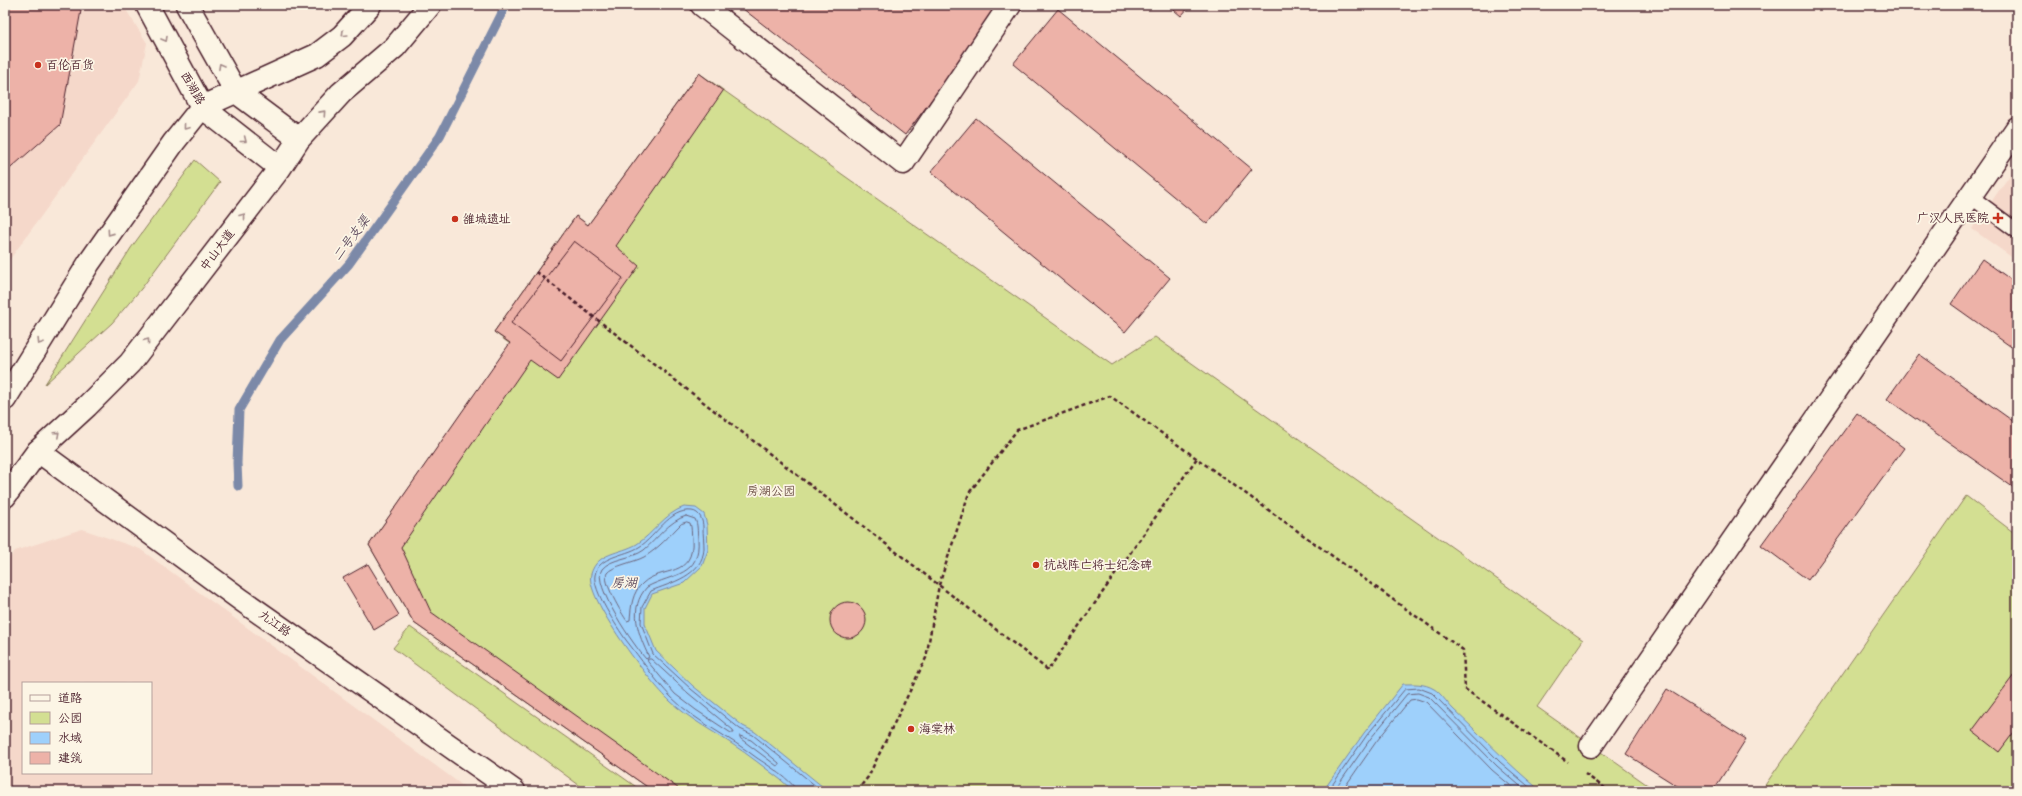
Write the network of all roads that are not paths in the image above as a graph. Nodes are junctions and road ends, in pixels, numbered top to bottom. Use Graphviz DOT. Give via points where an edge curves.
graph roads {
  1 [pos="147,5"];
  2 [pos="187,5"];
  3 [pos="370,5"];
  4 [pos="430,5"];
  5 [pos="702,5"];
  6 [pos="1010,5"];
  7 [pos="236,92"];
  8 [pos="202,107"];
  9 [pos="2017,128"];
  10 [pos="299,139"];
  11 [pos="280,168"];
  12 [pos="1970,196"];
  13 [pos="2017,230"];
  14 [pos="5,399"];
  15 [pos="38,451"];
  16 [pos="5,496"];
  17 [pos="1590,746"];
  18 [pos="514,791"];
  1 -- 8 [label="street, 西湖路, one-way"];
  7 -- 2 [label="street, one-way"];
  3 -- 7 [label="street, one-way" via="342,36 317,55"];
  10 -- 4 [label="street, 中山大道, one-way" via="341,93 395,47"];
  5 -- 6 [label="street" via="903,163"];
  7 -- 8 [label="street"];
  7 -- 10 [label="street"];
  8 -- 11 [label="street, 西湖路, one-way"];
  8 -- 14 [label="street, one-way" via="174,142 89,263"];
  9 -- 12 [label="street"];
  10 -- 11 [label="street, 中山大道"];
  15 -- 11 [label="street, 中山大道, one-way" via="130,363"];
  12 -- 13 [label="lane"];
  12 -- 17 [label="street"];
  15 -- 16 [label="street, 中山大道"];
  15 -- 18 [label="street, 九江路" via="240,599"];
}
